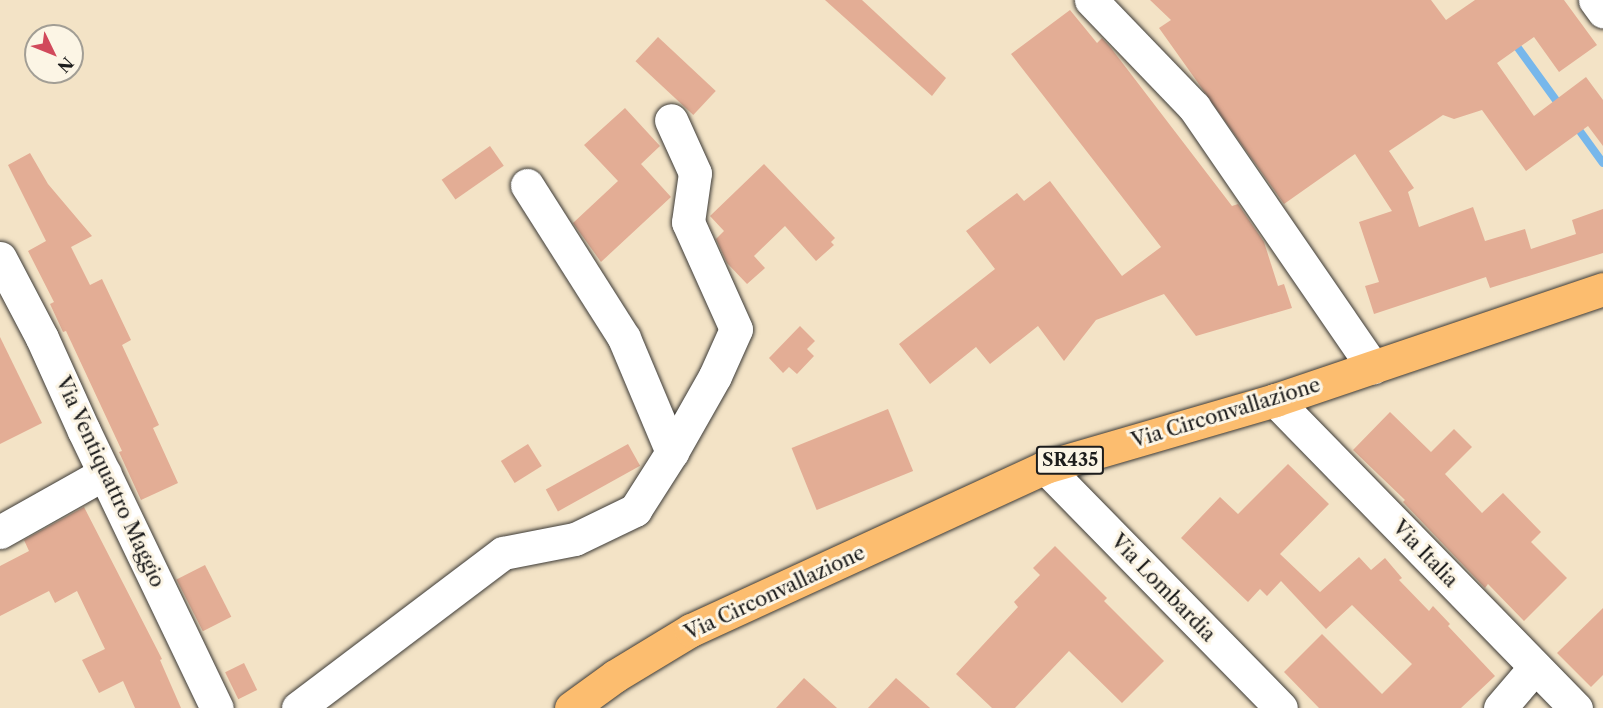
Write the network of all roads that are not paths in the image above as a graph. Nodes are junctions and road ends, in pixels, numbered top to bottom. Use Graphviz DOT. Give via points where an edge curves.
graph roads {
  1 [pos="1091,0"];
  2 [pos="1595,0"];
  3 [pos="1603,11"];
  4 [pos="671,120"];
  5 [pos="527,185"];
  6 [pos="0,258"];
  7 [pos="1603,289"];
  8 [pos="1373,366"];
  9 [pos="1275,400"];
  10 [pos="672,452"];
  11 [pos="1045,467"];
  12 [pos="105,473"];
  13 [pos="0,532"];
  14 [pos="1535,667"];
  15 [pos="217,708"];
  16 [pos="298,708"];
  17 [pos="571,708"];
  18 [pos="1281,708"];
  19 [pos="1500,708"];
  20 [pos="1576,708"];
  1 -- 8 [label="street" via="1194,107"];
  2 -- 3 [label="street"];
  4 -- 10 [label="street" via="695,173 688,222 736,329 715,376"];
  5 -- 10 [label="street" via="624,338"];
  6 -- 12 [label="street, Via Ventiquattro Maggio"];
  7 -- 8 [label="main road, Via Circonvallazione / SR435"];
  8 -- 9 [label="main road, Via Circonvallazione / SR435"];
  9 -- 11 [label="main road, Via Circonvallazione / SR435"];
  9 -- 14 [label="street, Via Italia"];
  10 -- 16 [label="street" via="635,510 575,539 503,553"];
  11 -- 17 [label="main road, Via Circonvallazione / SR435" via="691,630"];
  11 -- 18 [label="street, Via Lombardia"];
  12 -- 13 [label="street"];
  12 -- 15 [label="street, Via Ventiquattro Maggio"];
  14 -- 19 [label="street"];
  14 -- 20 [label="street, Via Italia"];
}
